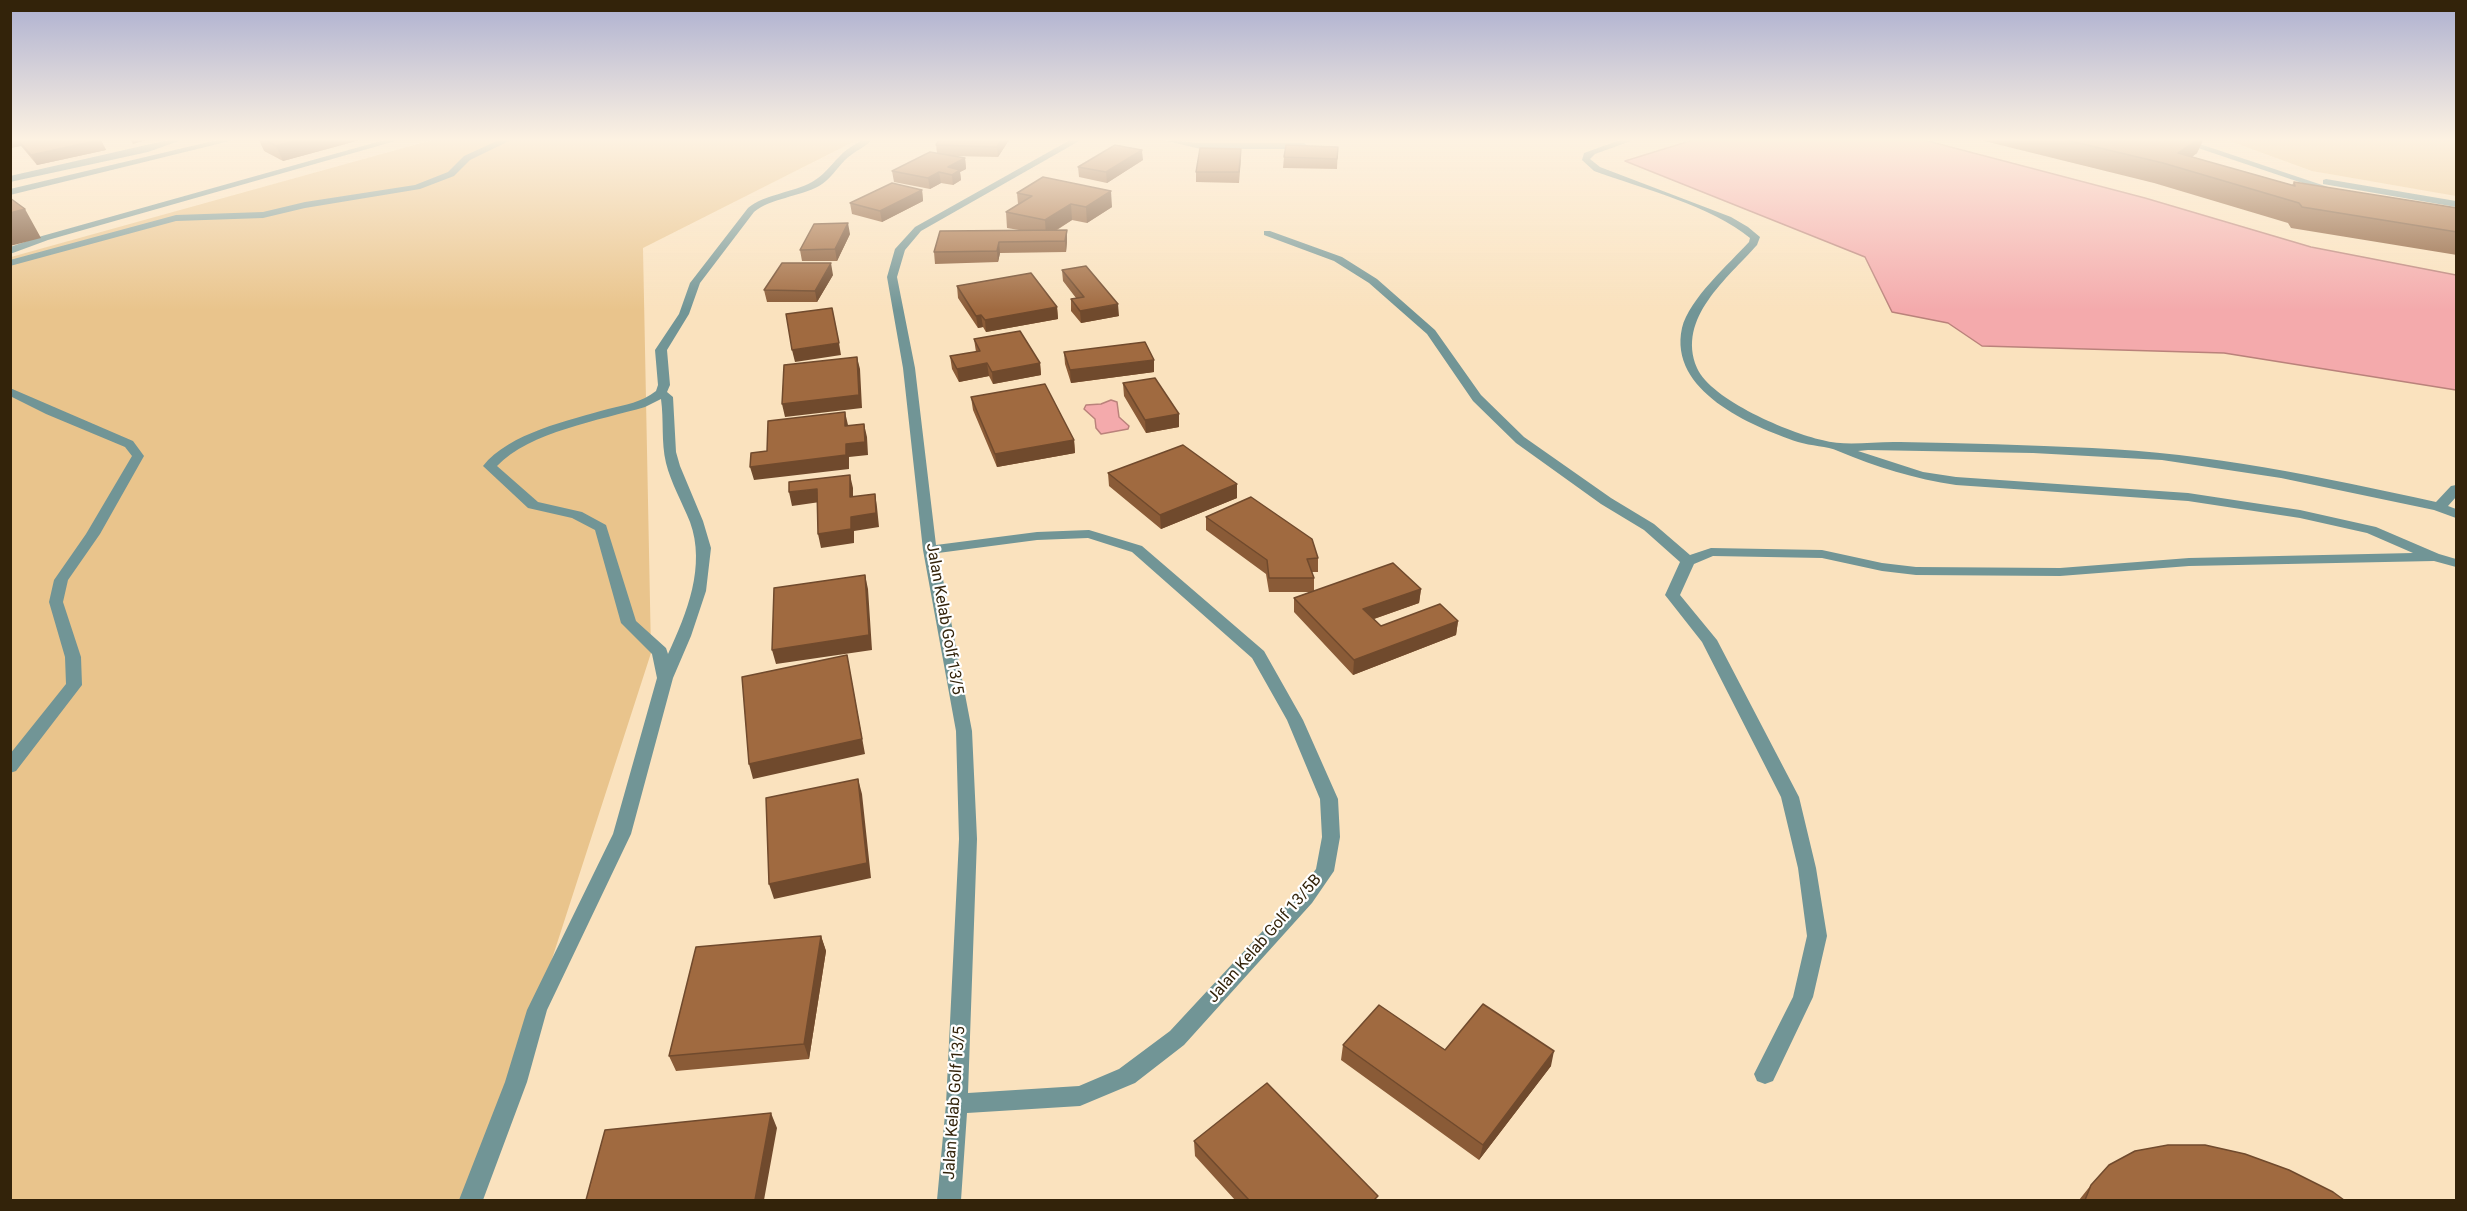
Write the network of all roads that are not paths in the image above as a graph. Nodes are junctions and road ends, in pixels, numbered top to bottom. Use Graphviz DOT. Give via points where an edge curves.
graph roads {
  1 [pos="195,197"];
  2 [pos="358,197"];
  3 [pos="784,197"];
  4 [pos="977,197"];
  5 [pos="1668,197"];
  6 [pos="2360,197"];
  7 [pos="2412,197"];
  8 [pos="2457,204"];
  9 [pos="2457,212"];
  10 [pos="1267,233"];
  11 [pos="10,251"];
  12 [pos="10,263"];
  13 [pos="10,391"];
  14 [pos="661,393"];
  15 [pos="1838,448"];
  16 [pos="2457,489"];
  17 [pos="2438,507"];
  18 [pos="2457,514"];
  19 [pos="930,550"];
  20 [pos="2434,557"];
  21 [pos="1688,561"];
  22 [pos="2457,563"];
  23 [pos="665,678"];
  24 [pos="10,768"];
  25 [pos="1765,1074"];
  26 [pos="957,1104"];
  27 [pos="471,1200"];
  28 [pos="949,1200"];
  1 -- 11 [label="street"];
  2 -- 12 [label="street" via="263,215 176,218"];
  3 -- 14 [label="street" via="751,210 695,283 684,314 661,350"];
  4 -- 19 [label="street, Jalan Kelab Golf 13/5" via="918,229 900,249 892,278 909,368"];
  5 -- 15 [label="street" via="1725,218 1755,237 1754,243 1707,295 1688,326 1688,354 1693,372 1731,408 1789,434"];
  6 -- 9 [label="street"];
  7 -- 8 [label="street"];
  10 -- 21 [label="street" via="1338,259 1373,281 1431,332 1477,398 1520,440 1649,528"];
  13 -- 24 [label="street" via="129,444 138,456 61,580 56,602 73,657 74,685"];
  14 -- 23 [label="street" via="667,397 670,452 702,538 704,560 692,617"];
  14 -- 23 [label="street" via="641,405 518,443 495,458 490,466 533,505 577,515 601,528 629,623 660,652"];
  15 -- 17 [label="street" via="1881,444 2167,457 2291,475"];
  15 -- 20 [label="street" via="1921,476 1956,482 2188,497 2300,514 2371,530"];
  16 -- 17 [label="street"];
  17 -- 18 [label="street"];
  19 -- 26 [label="street, Jalan Kelab Golf 13/5" via="964,731 968,839"];
  19 -- 26 [label="street, Jalan Kelab Golf 13/5B" via="1037,536 1089,534 1137,549 1258,655 1295,720 1329,799 1331,837 1325,871 1305,898 1177,1038 1127,1076 1080,1096"];
  20 -- 21 [label="street" via="2189,562 2060,572 1916,571 1822,554 1760,552 1711,552"];
  20 -- 22 [label="street"];
  21 -- 25 [label="street" via="1672,595 1708,640 1790,797 1816,925 1803,998"];
  23 -- 27 [label="street" via="622,834 537,1010 516,1082"];
  26 -- 28 [label="street, Jalan Kelab Golf 13/5"];
}
